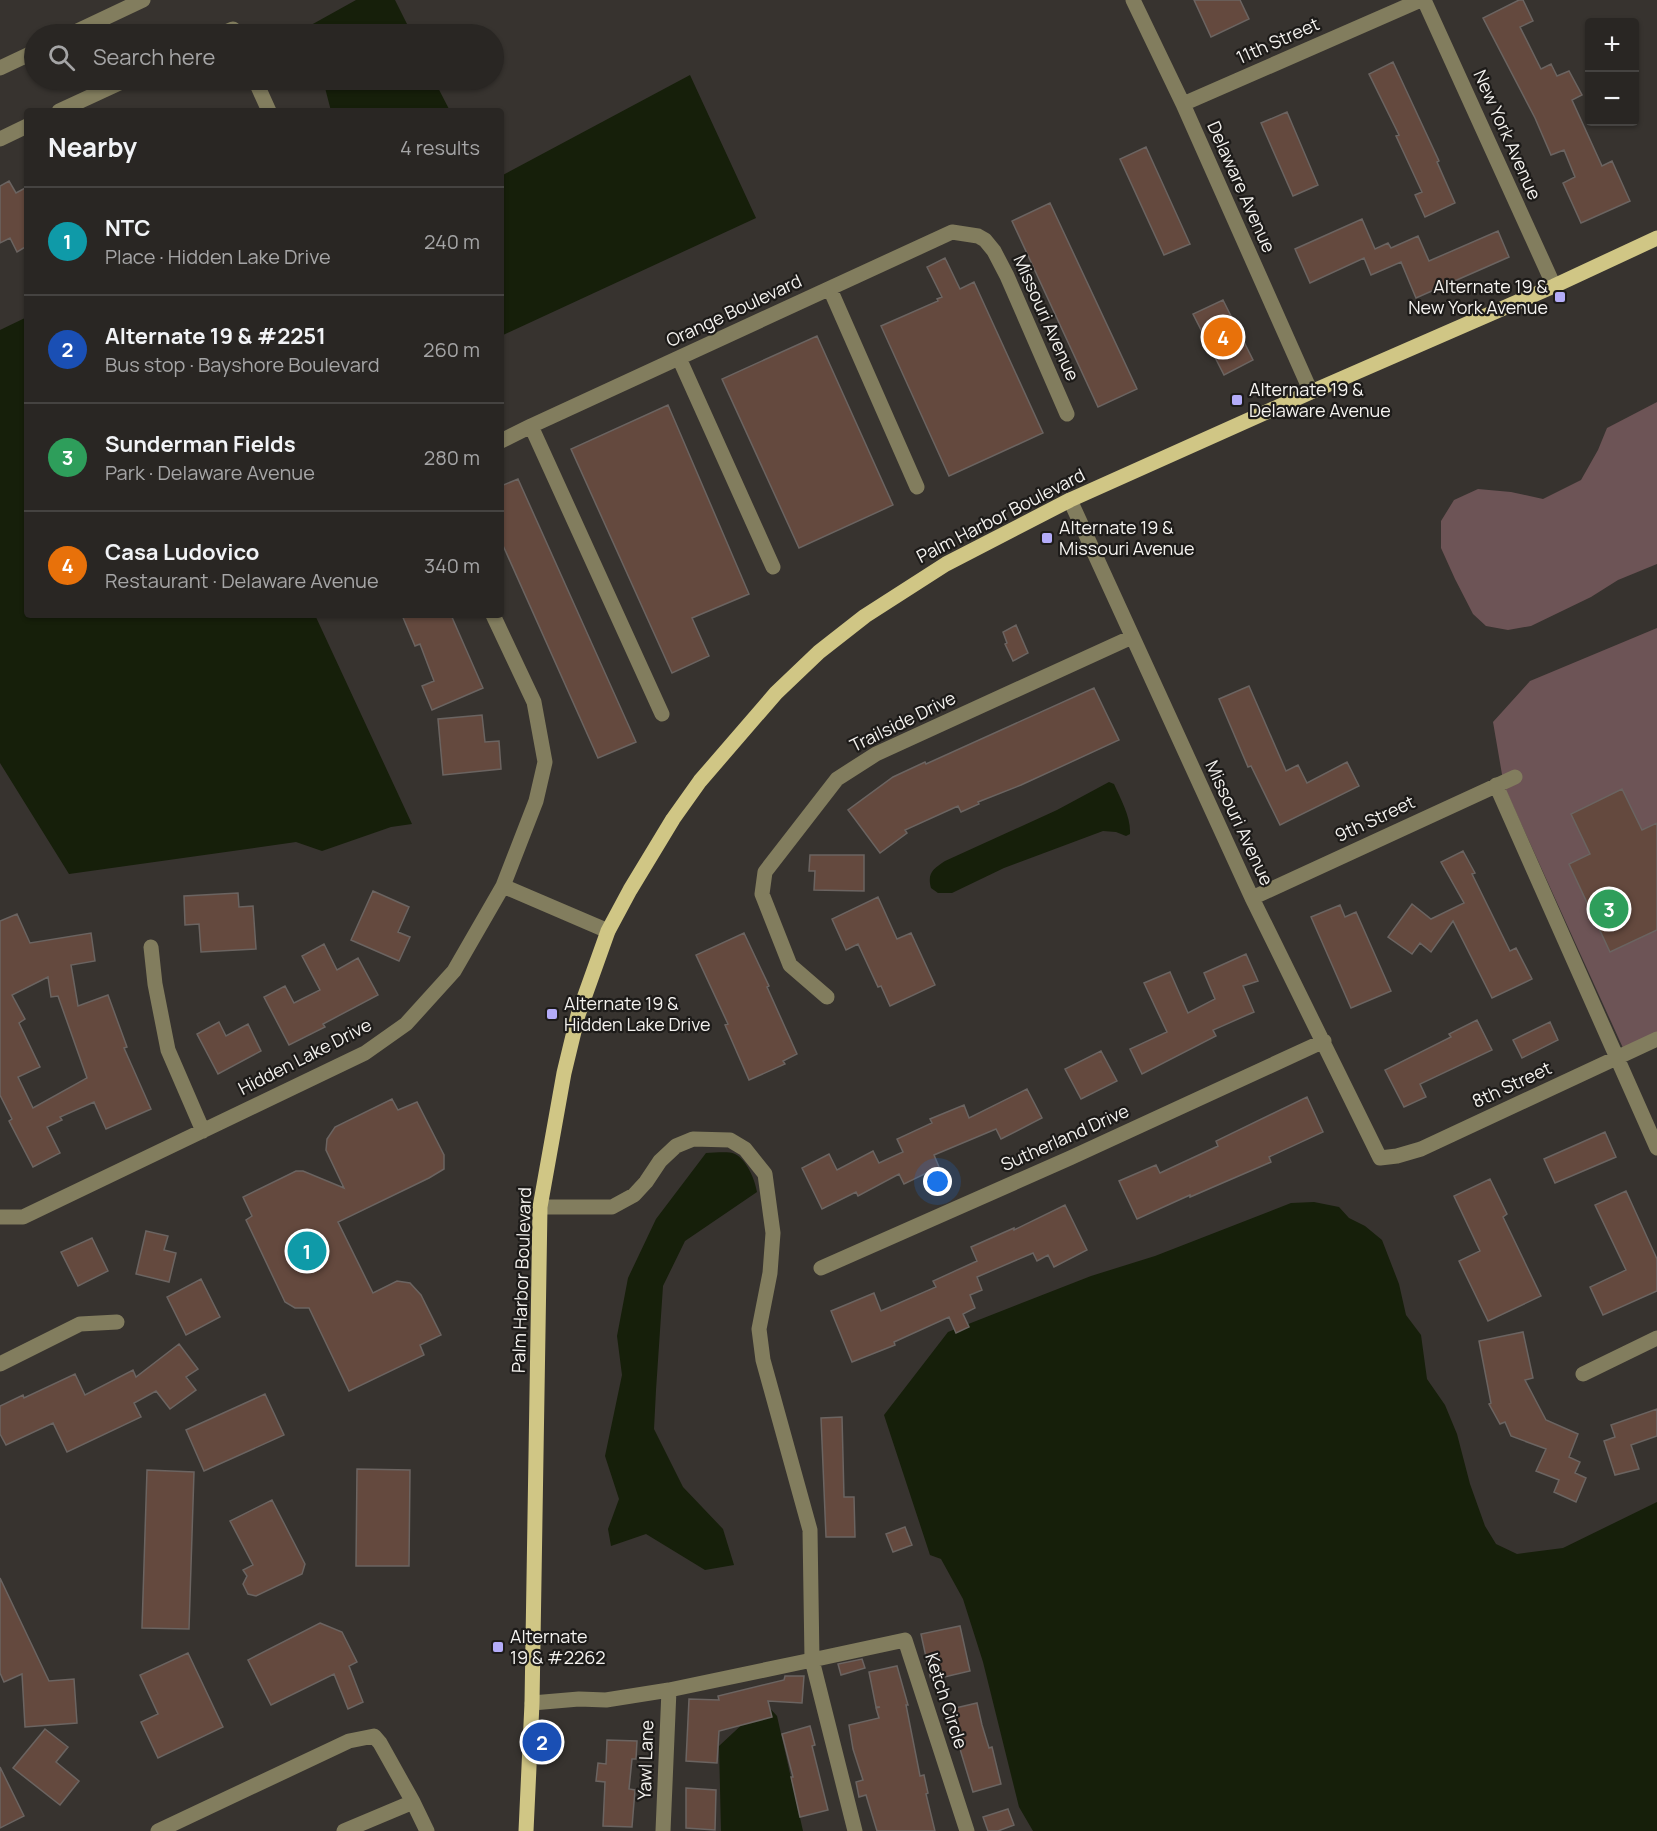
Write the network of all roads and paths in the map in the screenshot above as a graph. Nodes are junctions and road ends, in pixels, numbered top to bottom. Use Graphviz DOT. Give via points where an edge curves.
graph roads {
  1 [pos="1133,0"];
  2 [pos="1423,0"];
  3 [pos="134,2"];
  4 [pos="90,24"];
  5 [pos="24,57"];
  6 [pos="0,68"];
  7 [pos="104,90"];
  8 [pos="260,90"];
  9 [pos="1183,104"];
  10 [pos="65,108"];
  11 [pos="268,108"];
  12 [pos="24,127"];
  13 [pos="0,139"];
  14 [pos="1657,238"];
  15 [pos="985,240"];
  16 [pos="1554,286"];
  17 [pos="830,289"];
  18 [pos="679,358"];
  19 [pos="1311,392"];
  20 [pos="1067,414"];
  21 [pos="531,426"];
  22 [pos="504,440"];
  23 [pos="917,487"];
  24 [pos="1070,500"];
  25 [pos="773,567"];
  26 [pos="494,618"];
  27 [pos="1132,637"];
  28 [pos="662,714"];
  29 [pos="1515,777"];
  30 [pos="1496,785"];
  31 [pos="503,886"];
  32 [pos="1252,898"];
  33 [pos="608,931"];
  34 [pos="151,947"];
  35 [pos="827,997"];
  36 [pos="1657,1039"];
  37 [pos="1324,1041"];
  38 [pos="1616,1058"];
  39 [pos="203,1131"];
  40 [pos="1657,1148"];
  41 [pos="1380,1158"];
  42 [pos="540,1206"];
  43 [pos="0,1217"];
  44 [pos="821,1268"];
  45 [pos="117,1322"];
  46 [pos="1657,1338"];
  47 [pos="0,1364"];
  48 [pos="1583,1374"];
  49 [pos="812,1660"];
  50 [pos="669,1690"];
  51 [pos="532,1703"];
  52 [pos="413,1802"];
  53 [pos="158,1831"];
  54 [pos="344,1831"];
  55 [pos="427,1831"];
  56 [pos="525,1831"];
  57 [pos="663,1831"];
  58 [pos="855,1831"];
  59 [pos="968,1831"];
  1 -- 9 [label="street, Delaware Avenue"];
  2 -- 9 [label="street, 11th Street"];
  2 -- 16 [label="street, New York Avenue"];
  3 -- 4 [label="street"];
  5 -- 6 [label="street"];
  7 -- 10 [label="street"];
  8 -- 11 [label="street"];
  9 -- 19 [label="street, Delaware Avenue"];
  12 -- 13 [label="street"];
  14 -- 16 [label="main road, Palm Harbor Boulevard"];
  15 -- 17 [label="street, Orange Boulevard" via="952,232"];
  15 -- 20 [label="street, Missouri Avenue" via="1007,276"];
  16 -- 19 [label="main road, Palm Harbor Boulevard"];
  17 -- 18 [label="street, Orange Boulevard"];
  17 -- 23 [label="street"];
  18 -- 21 [label="street, Orange Boulevard"];
  18 -- 25 [label="street"];
  19 -- 24 [label="main road, Palm Harbor Boulevard"];
  21 -- 22 [label="street, Orange Boulevard"];
  21 -- 28 [label="street"];
  24 -- 27 [label="street, Missouri Avenue"];
  24 -- 33 [label="main road, Palm Harbor Boulevard" via="946,564 865,616 819,652 776,693 700,781 673,819"];
  26 -- 31 [label="street, Hidden Lake Drive" via="534,702 545,762 536,801"];
  27 -- 32 [label="street, Missouri Avenue"];
  27 -- 35 [label="street, Trailside Drive" via="876,754 837,779 765,872 762,894 790,965"];
  29 -- 30 [label="street, 9th Street"];
  30 -- 32 [label="street, 9th Street"];
  30 -- 38 [label="street"];
  31 -- 33 [label="street"];
  31 -- 39 [label="street, Hidden Lake Drive" via="454,971 406,1024 365,1053"];
  32 -- 37 [label="street, Missouri Avenue"];
  33 -- 42 [label="main road, Palm Harbor Boulevard" via="578,1015"];
  34 -- 39 [label="street" via="168,1050"];
  36 -- 38 [label="street, 8th Street"];
  37 -- 41 [label="street, Missouri Avenue"];
  37 -- 44 [label="street, Sutherland Drive"];
  38 -- 40 [label="street"];
  38 -- 41 [label="street, 8th Street" via="1421,1149"];
  39 -- 43 [label="street, Hidden Lake Drive" via="23,1217"];
  42 -- 49 [label="street" via="612,1207 634,1195 675,1146 693,1139 730,1140 746,1149 765,1174 773,1233 759,1329 763,1360 810,1530"];
  42 -- 51 [label="main road, Palm Harbor Boulevard"];
  45 -- 47 [label="street" via="80,1324"];
  46 -- 48 [label="street"];
  49 -- 50 [label="street, Ketch Circle"];
  49 -- 58 [label="street"];
  49 -- 59 [label="street, Ketch Circle" via="905,1640"];
  50 -- 51 [label="street, Ketch Circle" via="606,1700"];
  50 -- 57 [label="street, Yawl Lane"];
  51 -- 56 [label="main road, Palm Harbor Boulevard"];
  52 -- 53 [label="street" via="374,1736 349,1740"];
  52 -- 54 [label="street"];
  52 -- 55 [label="street"];
}
